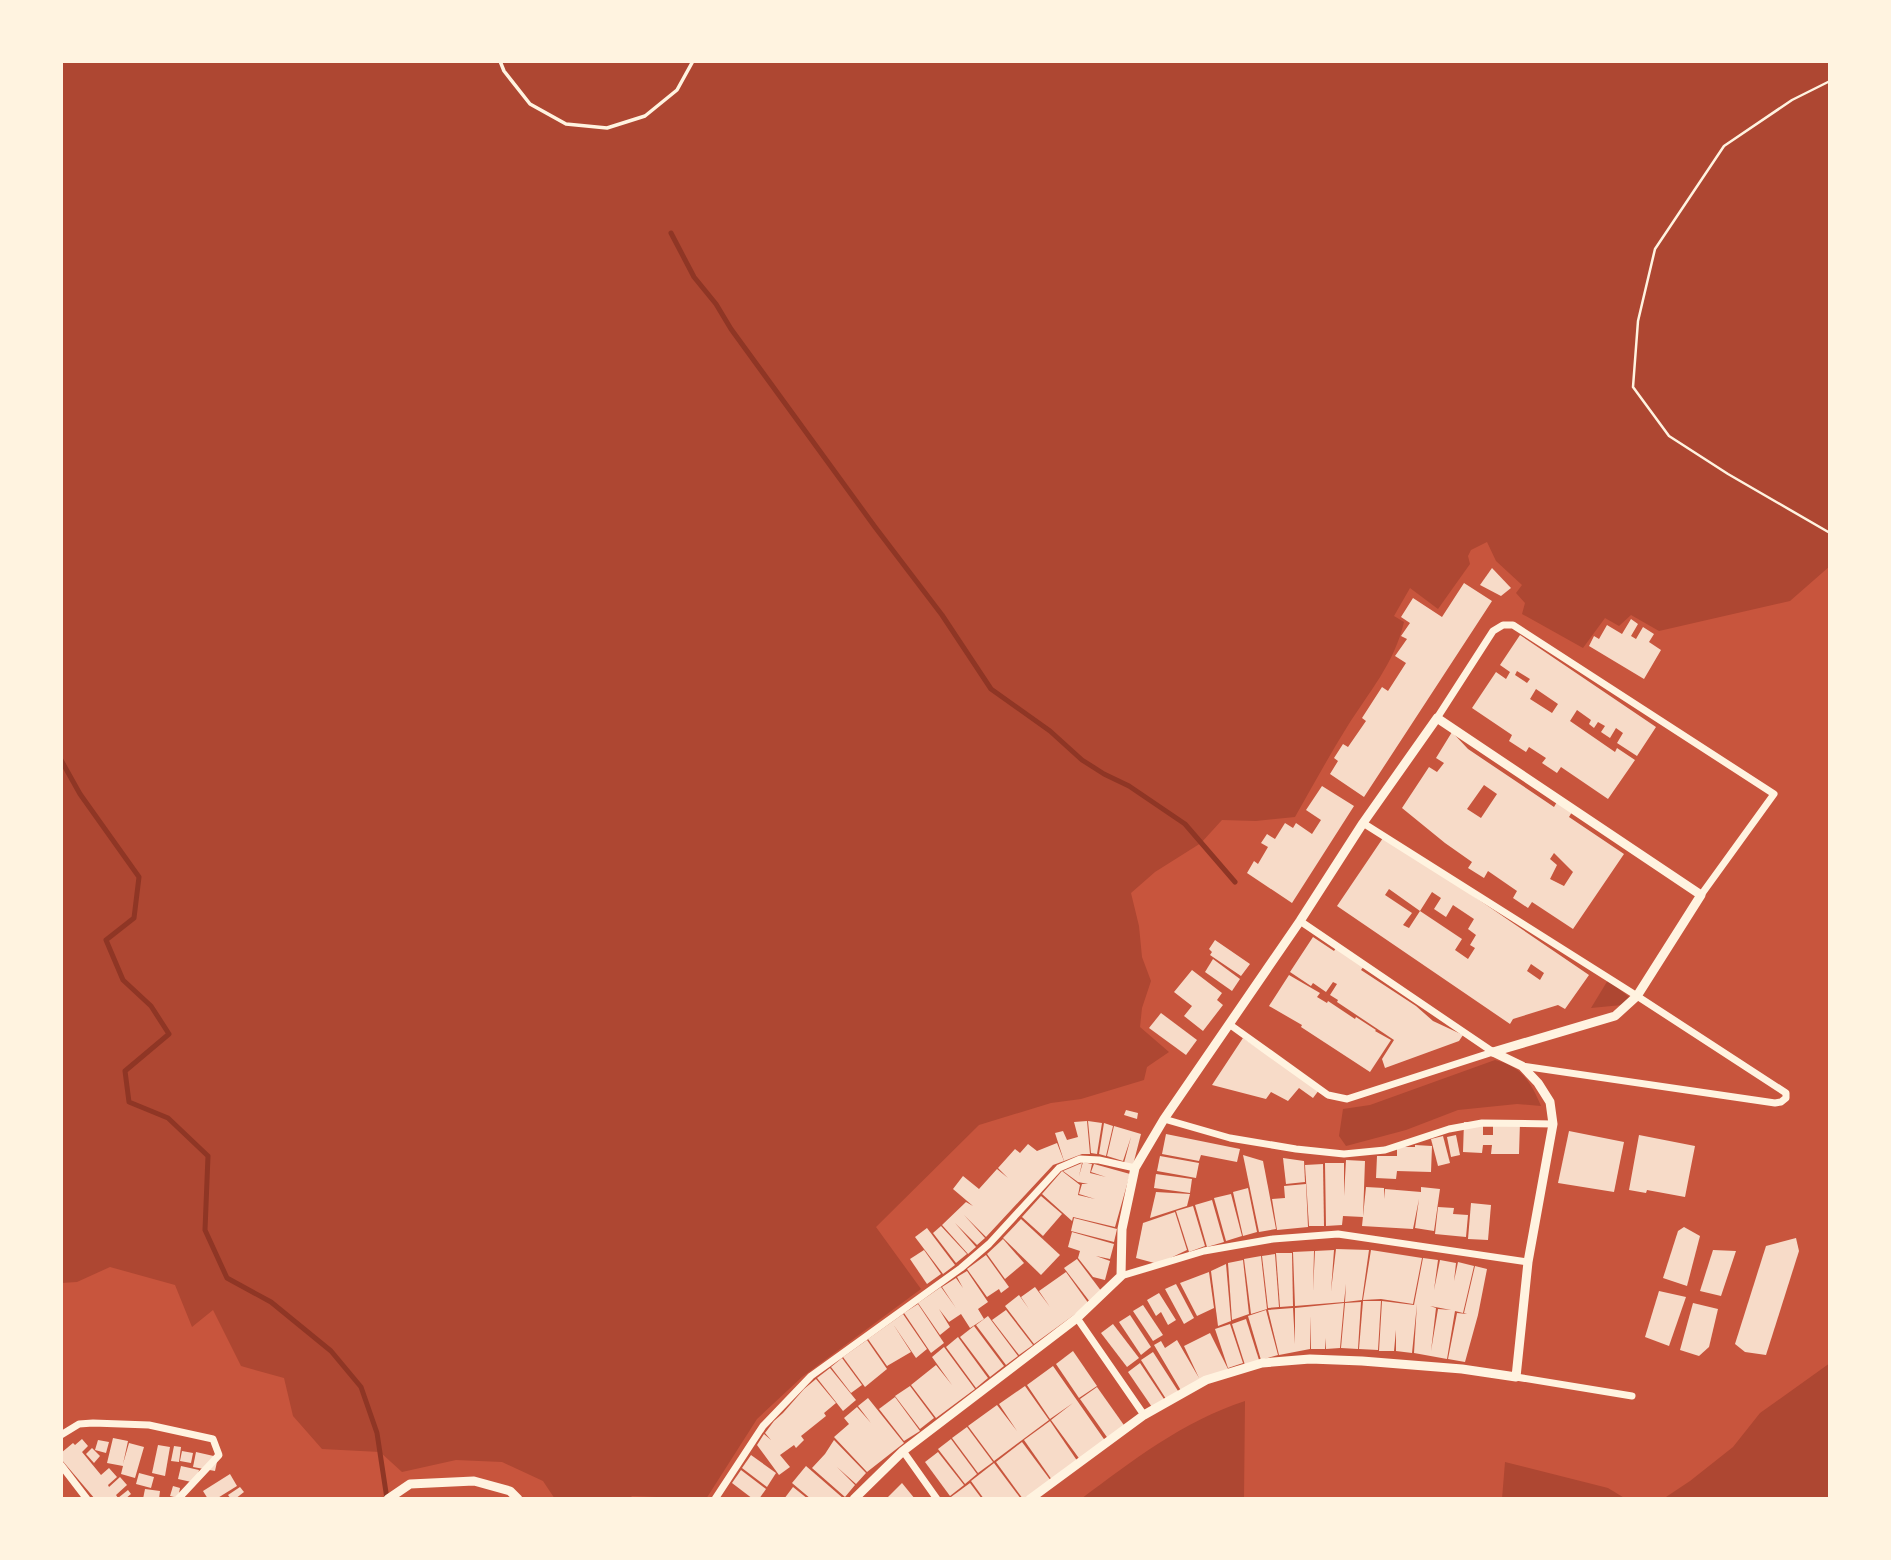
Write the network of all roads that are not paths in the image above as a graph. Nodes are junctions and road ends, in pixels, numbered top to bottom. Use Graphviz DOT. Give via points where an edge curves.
graph roads {
  1 [pos="500,61"];
  2 [pos="693,61"];
  3 [pos="1437,718"];
  4 [pos="1363,823"];
  5 [pos="1701,895"];
  6 [pos="1300,921"];
  7 [pos="1637,996"];
  8 [pos="1229,1024"];
  9 [pos="1493,1052"];
  10 [pos="1522,1066"];
  11 [pos="1164,1119"];
  12 [pos="1553,1124"];
  13 [pos="1135,1168"];
  14 [pos="1528,1262"];
  15 [pos="1121,1276"];
  16 [pos="1077,1318"];
  17 [pos="1516,1377"];
  18 [pos="1632,1396"];
  19 [pos="1144,1415"];
  20 [pos="63,1434"];
  21 [pos="903,1451"];
  22 [pos="61,1465"];
  23 [pos="188,1495"];
  24 [pos="87,1499"];
  25 [pos="177,1499"];
  26 [pos="388,1499"];
  27 [pos="518,1499"];
  28 [pos="715,1499"];
  29 [pos="854,1499"];
  30 [pos="937,1499"];
  31 [pos="1030,1499"];
  1 -- 2 [label="lane" via="530,104 566,124 607,128 645,116 677,90"];
  3 -- 4 [label="street"];
  3 -- 5 [label="street"];
  3 -- 5 [label="street" via="1493,631 1513,625 1774,794"];
  4 -- 6 [label="street"];
  4 -- 7 [label="street"];
  5 -- 7 [label="street"];
  6 -- 8 [label="street"];
  6 -- 9 [label="street"];
  7 -- 9 [label="street" via="1615,1016"];
  7 -- 10 [label="street" via="1786,1093 1786,1098 1775,1103"];
  8 -- 9 [label="street" via="1328,1095 1347,1099"];
  8 -- 11 [label="street"];
  9 -- 10 [label="street"];
  10 -- 12 [label="street" via="1550,1102"];
  11 -- 12 [label="street" via="1230,1138 1344,1154 1385,1150 1482,1123"];
  11 -- 13 [label="street"];
  12 -- 14 [label="street"];
  13 -- 15 [label="street" via="1122,1229"];
  13 -- 28 [label="street" via="1080,1159 1059,1168 961,1268 811,1376 763,1426"];
  14 -- 15 [label="street" via="1338,1234 1204,1251"];
  14 -- 17 [label="street"];
  15 -- 16 [label="street"];
  16 -- 19 [label="street"];
  16 -- 21 [label="street"];
  17 -- 18 [label="street"];
  17 -- 19 [label="street" via="1362,1361 1262,1363 1206,1380"];
  19 -- 31 [label="street"];
  20 -- 23 [label="street" via="79,1424 93,1423 149,1425 213,1439 219,1455"];
  21 -- 29 [label="street"];
  21 -- 30 [label="street"];
  22 -- 24 [label="street"];
  23 -- 25 [label="street"];
  26 -- 27 [label="street" via="410,1484 474,1481 510,1491"];
}
